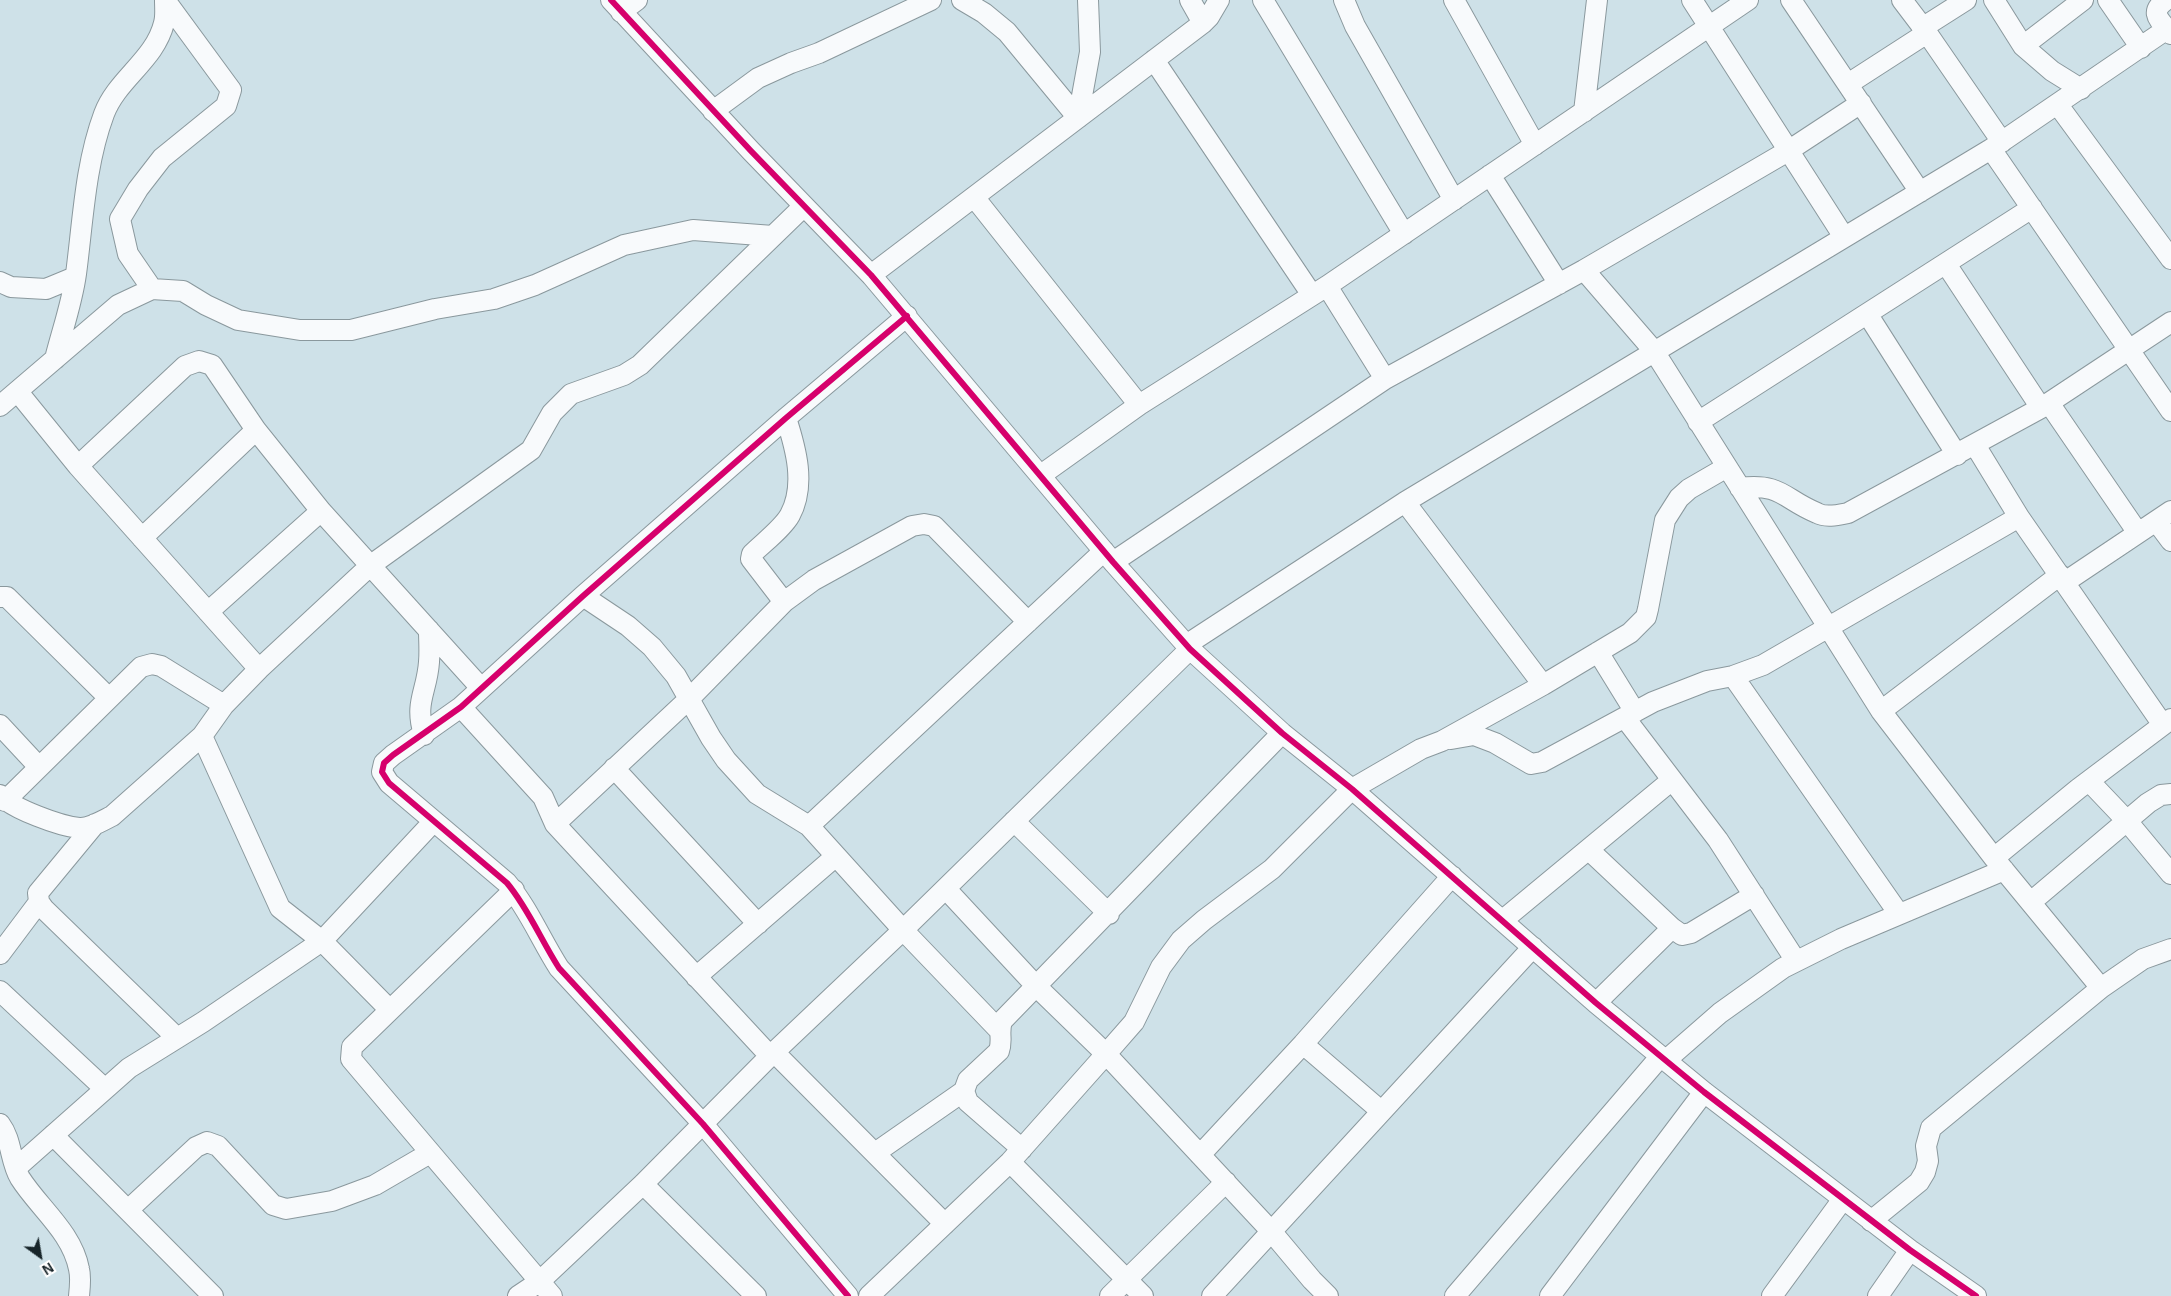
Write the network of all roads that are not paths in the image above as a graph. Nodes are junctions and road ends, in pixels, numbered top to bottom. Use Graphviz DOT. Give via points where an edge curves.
graph roads {
  1 [pos="165,0"];
  2 [pos="931,0"];
  3 [pos="962,0"];
  4 [pos="1088,0"];
  5 [pos="1190,0"];
  6 [pos="1219,0"];
  7 [pos="1262,0"];
  8 [pos="1344,0"];
  9 [pos="1454,0"];
  10 [pos="1597,0"];
  11 [pos="1692,0"];
  12 [pos="1748,0"];
  13 [pos="1792,0"];
  14 [pos="1902,0"];
  15 [pos="1966,0"];
  16 [pos="1994,0"];
  17 [pos="2083,0"];
  18 [pos="2108,0"];
  19 [pos="2166,0"];
  20 [pos="623,4"];
  21 [pos="1203,23"];
  22 [pos="1709,28"];
  23 [pos="1924,30"];
  24 [pos="2169,32"];
  25 [pos="2023,46"];
  26 [pos="2141,48"];
  27 [pos="1154,60"];
  28 [pos="1848,84"];
  29 [pos="2081,89"];
  30 [pos="1861,103"];
  31 [pos="2058,105"];
  32 [pos="713,111"];
  33 [pos="1584,112"];
  34 [pos="1078,118"];
  35 [pos="1535,145"];
  36 [pos="1997,146"];
  37 [pos="1788,150"];
  38 [pos="1490,175"];
  39 [pos="1920,192"];
  40 [pos="974,197"];
  41 [pos="1454,200"];
  42 [pos="804,206"];
  43 [pos="2032,208"];
  44 [pos="1404,234"];
  45 [pos="773,236"];
  46 [pos="1844,237"];
  47 [pos="2171,260"];
  48 [pos="1946,264"];
  49 [pos="1584,270"];
  50 [pos="871,275"];
  51 [pos="75,277"];
  52 [pos="0,282"];
  53 [pos="1560,284"];
  54 [pos="152,289"];
  55 [pos="1319,290"];
  56 [pos="1868,314"];
  57 [pos="907,316"];
  58 [pos="2171,322"];
  59 [pos="1654,351"];
  60 [pos="2129,351"];
  61 [pos="55,359"];
  62 [pos="1385,379"];
  63 [pos="18,392"];
  64 [pos="1139,405"];
  65 [pos="2045,405"];
  66 [pos="0,406"];
  67 [pos="2171,411"];
  68 [pos="786,418"];
  69 [pos="1698,422"];
  70 [pos="256,430"];
  71 [pos="1975,445"];
  72 [pos="1957,455"];
  73 [pos="78,466"];
  74 [pos="1727,467"];
  75 [pos="1041,475"];
  76 [pos="1740,488"];
  77 [pos="1404,502"];
  78 [pos="321,511"];
  79 [pos="2164,516"];
  80 [pos="2019,517"];
  81 [pos="2138,533"];
  82 [pos="142,538"];
  83 [pos="2171,541"];
  84 [pos="1108,557"];
  85 [pos="371,566"];
  86 [pos="2063,578"];
  87 [pos="583,596"];
  88 [pos="0,598"];
  89 [pos="784,602"];
  90 [pos="208,612"];
  91 [pos="1028,622"];
  92 [pos="1829,628"];
  93 [pos="429,630"];
  94 [pos="1188,647"];
  95 [pos="1598,652"];
  96 [pos="259,669"];
  97 [pos="1733,676"];
  98 [pos="1543,685"];
  99 [pos="481,688"];
  100 [pos="109,698"];
  101 [pos="690,698"];
  102 [pos="224,705"];
  103 [pos="461,707"];
  104 [pos="1881,711"];
  105 [pos="1630,715"];
  106 [pos="2167,722"];
  107 [pos="0,725"];
  108 [pos="1282,733"];
  109 [pos="424,735"];
  110 [pos="202,736"];
  111 [pos="1442,741"];
  112 [pos="39,767"];
  113 [pos="614,768"];
  114 [pos="1672,780"];
  115 [pos="2089,780"];
  116 [pos="1352,789"];
  117 [pos="2171,794"];
  118 [pos="3,798"];
  119 [pos="434,821"];
  120 [pos="1014,821"];
  121 [pos="2127,821"];
  122 [pos="95,824"];
  123 [pos="555,824"];
  124 [pos="809,826"];
  125 [pos="1589,850"];
  126 [pos="836,856"];
  127 [pos="1999,864"];
  128 [pos="2171,874"];
  129 [pos="1452,876"];
  130 [pos="946,888"];
  131 [pos="514,890"];
  132 [pos="1754,895"];
  133 [pos="39,902"];
  134 [pos="2031,902"];
  135 [pos="1108,914"];
  136 [pos="1899,914"];
  137 [pos="1502,920"];
  138 [pos="758,924"];
  139 [pos="1672,928"];
  140 [pos="903,930"];
  141 [pos="322,941"];
  142 [pos="1533,947"];
  143 [pos="2171,949"];
  144 [pos="0,953"];
  145 [pos="1796,962"];
  146 [pos="696,977"];
  147 [pos="1037,987"];
  148 [pos="2101,988"];
  149 [pos="0,991"];
  150 [pos="1596,1004"];
  151 [pos="390,1010"];
  152 [pos="999,1030"];
  153 [pos="176,1037"];
  154 [pos="1303,1044"];
  155 [pos="772,1054"];
  156 [pos="1106,1054"];
  157 [pos="1663,1059"];
  158 [pos="105,1089"];
  159 [pos="964,1091"];
  160 [pos="1704,1092"];
  161 [pos="1381,1111"];
  162 [pos="0,1124"];
  163 [pos="703,1124"];
  164 [pos="53,1135"];
  165 [pos="430,1153"];
  166 [pos="875,1153"];
  167 [pos="1016,1155"];
  168 [pos="1200,1155"];
  169 [pos="16,1168"];
  170 [pos="1226,1182"];
  171 [pos="643,1184"];
  172 [pos="1843,1199"];
  173 [pos="128,1210"];
  174 [pos="1871,1221"];
  175 [pos="945,1224"];
  176 [pos="1271,1231"];
  177 [pos="1910,1250"];
  178 [pos="1126,1280"];
  179 [pos="545,1289"];
  180 [pos="753,1295"];
  181 [pos="79,1296"];
  182 [pos="214,1296"];
  183 [pos="518,1296"];
  184 [pos="848,1296"];
  185 [pos="869,1296"];
  186 [pos="1110,1296"];
  187 [pos="1142,1296"];
  188 [pos="1212,1296"];
  189 [pos="1328,1296"];
  190 [pos="1456,1296"];
  191 [pos="1550,1296"];
  192 [pos="1772,1296"];
  193 [pos="1878,1296"];
  194 [pos="1976,1296"];
  1 -- 51 [label="street" via="165,22 159,39 108,103 94,140"];
  1 -- 54 [label="street" via="231,90 226,106 162,158 120,219 128,254"];
  2 -- 32 [label="street" via="820,53 758,78"];
  3 -- 34 [label="street" via="1007,32"];
  4 -- 34 [label="street" via="1090,52"];
  5 -- 21 [label="street"];
  6 -- 21 [label="street"];
  7 -- 44 [label="street"];
  8 -- 41 [label="street" via="1355,26"];
  9 -- 35 [label="street"];
  10 -- 33 [label="street"];
  11 -- 22 [label="street"];
  12 -- 22 [label="street"];
  13 -- 28 [label="street"];
  14 -- 23 [label="street"];
  15 -- 23 [label="street"];
  16 -- 25 [label="street"];
  17 -- 25 [label="street"];
  18 -- 26 [label="street"];
  19 -- 24 [label="street" via="2157,6 2156,15"];
  20 -- 32 [label="street"];
  21 -- 27 [label="street"];
  22 -- 33 [label="street"];
  22 -- 37 [label="street"];
  23 -- 28 [label="street"];
  23 -- 36 [label="street"];
  24 -- 26 [label="street"];
  25 -- 29 [label="street" via="2052,72"];
  26 -- 29 [label="street"];
  27 -- 34 [label="street"];
  27 -- 55 [label="street"];
  28 -- 30 [label="street"];
  29 -- 31 [label="street"];
  30 -- 37 [label="street"];
  30 -- 39 [label="street"];
  31 -- 36 [label="street"];
  31 -- 47 [label="street"];
  32 -- 42 [label="street"];
  33 -- 35 [label="street"];
  34 -- 40 [label="street"];
  35 -- 38 [label="street"];
  36 -- 39 [label="street"];
  36 -- 43 [label="street"];
  37 -- 46 [label="street"];
  37 -- 49 [label="street"];
  38 -- 41 [label="street"];
  38 -- 53 [label="street"];
  39 -- 46 [label="street"];
  40 -- 50 [label="street"];
  40 -- 64 [label="street"];
  41 -- 44 [label="street"];
  42 -- 45 [label="street"];
  42 -- 50 [label="street"];
  43 -- 48 [label="street"];
  43 -- 60 [label="street"];
  44 -- 55 [label="street"];
  45 -- 54 [label="street" via="693,230 624,245 535,285 494,299 435,309 351,330 300,330 238,320 183,292"];
  45 -- 85 [label="street" via="640,365 624,375 571,394 552,413 531,450"];
  46 -- 59 [label="street"];
  48 -- 56 [label="street"];
  48 -- 65 [label="street"];
  49 -- 53 [label="street"];
  49 -- 59 [label="street"];
  50 -- 57 [label="street"];
  51 -- 52 [label="street" via="46,289 11,287"];
  51 -- 61 [label="street"];
  53 -- 62 [label="street"];
  54 -- 61 [label="street" via="118,305"];
  55 -- 62 [label="street"];
  55 -- 64 [label="street"];
  56 -- 69 [label="street"];
  56 -- 72 [label="street"];
  57 -- 68 [label="street"];
  57 -- 75 [label="street"];
  58 -- 60 [label="street"];
  59 -- 69 [label="street"];
  59 -- 77 [label="street"];
  60 -- 65 [label="street"];
  60 -- 67 [label="street"];
  61 -- 63 [label="street"];
  62 -- 84 [label="street"];
  63 -- 66 [label="street"];
  63 -- 73 [label="street"];
  64 -- 75 [label="street"];
  65 -- 71 [label="street"];
  65 -- 81 [label="street"];
  68 -- 87 [label="street"];
  68 -- 89 [label="street" via="797,453 795,504 789,517 752,554 751,559"];
  69 -- 74 [label="street"];
  70 -- 73 [label="street" via="212,365 199,361 186,366"];
  70 -- 78 [label="street"];
  70 -- 82 [label="street"];
  71 -- 72 [label="street"];
  71 -- 80 [label="street"];
  72 -- 76 [label="street" via="1848,513 1832,516 1818,514 1779,491 1759,486"];
  73 -- 82 [label="street"];
  74 -- 76 [label="street"];
  74 -- 95 [label="street" via="1679,498 1665,520 1646,617 1630,633"];
  75 -- 84 [label="street"];
  76 -- 92 [label="street"];
  77 -- 94 [label="street"];
  77 -- 98 [label="street"];
  78 -- 85 [label="street"];
  78 -- 90 [label="street"];
  79 -- 81 [label="street"];
  79 -- 83 [label="street"];
  80 -- 86 [label="street"];
  80 -- 92 [label="street"];
  81 -- 86 [label="street"];
  82 -- 90 [label="street"];
  84 -- 91 [label="street"];
  84 -- 94 [label="street"];
  85 -- 93 [label="street"];
  85 -- 96 [label="street"];
  86 -- 104 [label="street"];
  86 -- 106 [label="street"];
  87 -- 99 [label="street"];
  87 -- 101 [label="street" via="628,626 652,647"];
  88 -- 100 [label="street" via="7,597"];
  89 -- 91 [label="street" via="814,580 871,548 912,526 924,524 934,526"];
  89 -- 101 [label="street"];
  90 -- 96 [label="street"];
  91 -- 124 [label="street"];
  92 -- 97 [label="street" via="1763,665"];
  92 -- 104 [label="street"];
  93 -- 99 [label="street"];
  93 -- 109 [label="street" via="429,663 419,705"];
  94 -- 108 [label="street"];
  94 -- 120 [label="street"];
  95 -- 98 [label="street"];
  95 -- 105 [label="street"];
  96 -- 102 [label="street"];
  97 -- 105 [label="street" via="1707,681 1653,702"];
  97 -- 136 [label="street"];
  98 -- 111 [label="street"];
  99 -- 103 [label="street"];
  100 -- 102 [label="street" via="141,667 152,664 161,666"];
  100 -- 112 [label="street"];
  101 -- 113 [label="street"];
  101 -- 124 [label="street" via="726,760 757,794"];
  102 -- 110 [label="street"];
  103 -- 109 [label="street"];
  103 -- 123 [label="street" via="543,797"];
  104 -- 127 [label="street"];
  105 -- 111 [label="street" via="1542,762 1531,764 1495,743 1474,736"];
  105 -- 114 [label="street"];
  106 -- 115 [label="street"];
  107 -- 112 [label="street"];
  108 -- 116 [label="street"];
  108 -- 135 [label="street"];
  109 -- 119 [label="street" via="393,755 384,763 382,772 389,783"];
  110 -- 122 [label="street" via="112,816"];
  110 -- 141 [label="street" via="280,908"];
  111 -- 116 [label="street" via="1421,749"];
  112 -- 118 [label="street"];
  113 -- 123 [label="street"];
  113 -- 138 [label="street"];
  114 -- 125 [label="street"];
  114 -- 132 [label="street" via="1718,840"];
  115 -- 121 [label="street"];
  115 -- 127 [label="street"];
  116 -- 129 [label="street"];
  116 -- 156 [label="street" via="1272,869 1181,940 1161,967 1134,1022"];
  117 -- 121 [label="street" via="2161,795"];
  118 -- 122 [label="street" via="80,828"];
  119 -- 131 [label="street"];
  119 -- 141 [label="street"];
  120 -- 130 [label="street"];
  120 -- 135 [label="street"];
  121 -- 128 [label="street"];
  121 -- 134 [label="street"];
  122 -- 133 [label="street" via="38,893"];
  123 -- 146 [label="street"];
  124 -- 126 [label="street"];
  125 -- 137 [label="street"];
  125 -- 139 [label="street"];
  126 -- 138 [label="street"];
  126 -- 140 [label="street"];
  127 -- 134 [label="street"];
  127 -- 136 [label="street"];
  129 -- 137 [label="street"];
  129 -- 154 [label="street"];
  130 -- 140 [label="street"];
  130 -- 147 [label="street"];
  131 -- 151 [label="street"];
  131 -- 163 [label="street" via="559,968"];
  132 -- 139 [label="street" via="1691,933 1682,935"];
  132 -- 145 [label="street"];
  133 -- 144 [label="street"];
  133 -- 153 [label="street"];
  134 -- 148 [label="street"];
  135 -- 147 [label="street"];
  136 -- 145 [label="street"];
  137 -- 142 [label="street"];
  138 -- 146 [label="street"];
  139 -- 150 [label="street"];
  140 -- 152 [label="street"];
  140 -- 155 [label="street"];
  141 -- 151 [label="street"];
  141 -- 153 [label="street"];
  142 -- 150 [label="street"];
  142 -- 161 [label="street"];
  143 -- 148 [label="street" via="2143,959"];
  145 -- 157 [label="street" via="1782,968 1720,1013"];
  146 -- 155 [label="street"];
  147 -- 152 [label="street" via="1002,1021"];
  147 -- 156 [label="street"];
  148 -- 174 [label="street" via="1931,1128 1926,1146 1928,1162 1919,1182"];
  149 -- 158 [label="street"];
  150 -- 157 [label="street"];
  151 -- 165 [label="street" via="352,1047 352,1060"];
  152 -- 159 [label="street" via="999,1051 968,1080"];
  153 -- 158 [label="street" via="129,1068"];
  154 -- 161 [label="street"];
  154 -- 168 [label="street"];
  155 -- 163 [label="street"];
  155 -- 166 [label="street"];
  156 -- 167 [label="street"];
  156 -- 168 [label="street"];
  157 -- 160 [label="street"];
  157 -- 190 [label="street"];
  158 -- 164 [label="street"];
  159 -- 166 [label="street"];
  159 -- 167 [label="street" via="968,1102"];
  160 -- 172 [label="street"];
  160 -- 191 [label="street"];
  161 -- 176 [label="street"];
  162 -- 169 [label="street"];
  163 -- 171 [label="street"];
  163 -- 184 [label="street"];
  164 -- 169 [label="street"];
  164 -- 173 [label="street"];
  165 -- 173 [label="street" via="375,1185 332,1201 286,1209 273,1205 218,1146 207,1142 196,1147"];
  165 -- 179 [label="street"];
  166 -- 175 [label="street"];
  167 -- 175 [label="street"];
  167 -- 178 [label="street"];
  168 -- 170 [label="street"];
  169 -- 181 [label="street" via="72,1248 79,1268"];
  170 -- 176 [label="street"];
  170 -- 178 [label="street"];
  171 -- 179 [label="street"];
  171 -- 180 [label="street"];
  172 -- 174 [label="street"];
  172 -- 192 [label="street"];
  173 -- 182 [label="street"];
  174 -- 177 [label="street"];
  175 -- 185 [label="street"];
  176 -- 188 [label="street"];
  176 -- 189 [label="street"];
  177 -- 193 [label="street"];
  177 -- 194 [label="street"];
  178 -- 186 [label="street"];
  178 -- 187 [label="street"];
  179 -- 183 [label="street"];
}
